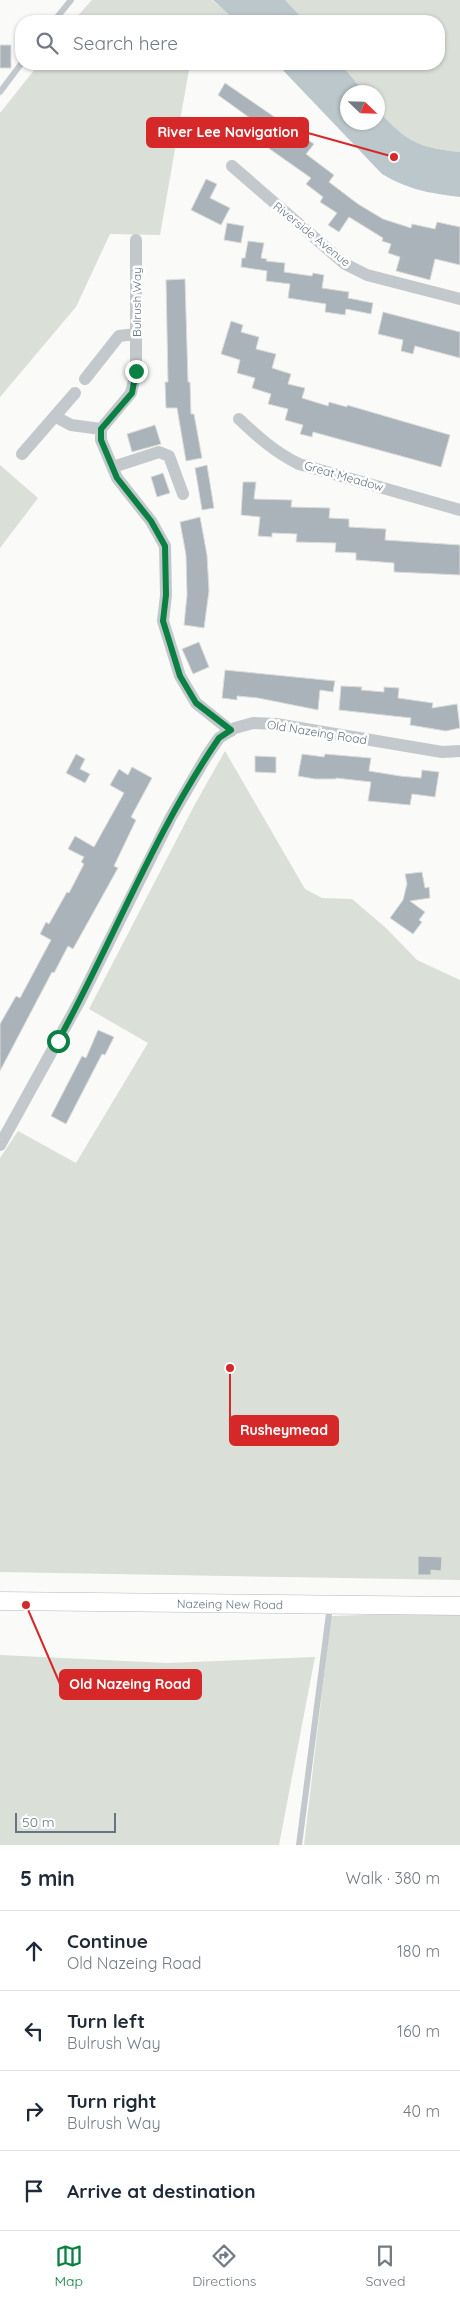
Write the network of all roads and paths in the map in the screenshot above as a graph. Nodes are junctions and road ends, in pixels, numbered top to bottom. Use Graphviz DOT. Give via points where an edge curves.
graph roads {
  1 [pos="71,0"];
  2 [pos="59,15"];
  3 [pos="16,70"];
  4 [pos="0,92"];
  5 [pos="232,166"];
  6 [pos="136,240"];
  7 [pos="460,299"];
  8 [pos="136,334"];
  9 [pos="85,379"];
  10 [pos="75,393"];
  11 [pos="56,417"];
  12 [pos="239,419"];
  13 [pos="101,429"];
  14 [pos="22,454"];
  15 [pos="113,467"];
  16 [pos="183,494"];
  17 [pos="460,510"];
  18 [pos="231,730"];
  19 [pos="460,751"];
  20 [pos="0,1144"];
  21 [pos="0,1601"];
  22 [pos="330,1604"];
  23 [pos="460,1606"];
  24 [pos="298,1845"];
  1 -- 2 [label="lane"];
  3 -- 4 [label="lane"];
  5 -- 7 [label="street, Riverside Avenue" via="345,264 366,275"];
  6 -- 8 [label="street, Bulrush Way"];
  8 -- 9 [label="street" via="119,336"];
  8 -- 13 [label="street, Bulrush Way" via="136,371 132,393"];
  10 -- 11 [label="street"];
  11 -- 13 [label="street" via="71,425"];
  11 -- 14 [label="street"];
  12 -- 17 [label="street, Great Meadow" via="277,452 299,464"];
  13 -- 15 [label="street" via="101,440"];
  15 -- 16 [label="street" via="159,452 169,456"];
  15 -- 18 [label="street" via="117,478 151,521 165,546 163,621 180,676 196,703"];
  18 -- 19 [label="street, Old Nazeing Road" via="253,723 276,724 442,752"];
  18 -- 20 [label="street, Old Nazeing Road" via="219,738 210,751 172,817 79,1002"];
  21 -- 22 [label="main road, Nazeing New Road"];
  22 -- 23 [label="main road, Nazeing New Road"];
  22 -- 24 [label="lane"];
}
